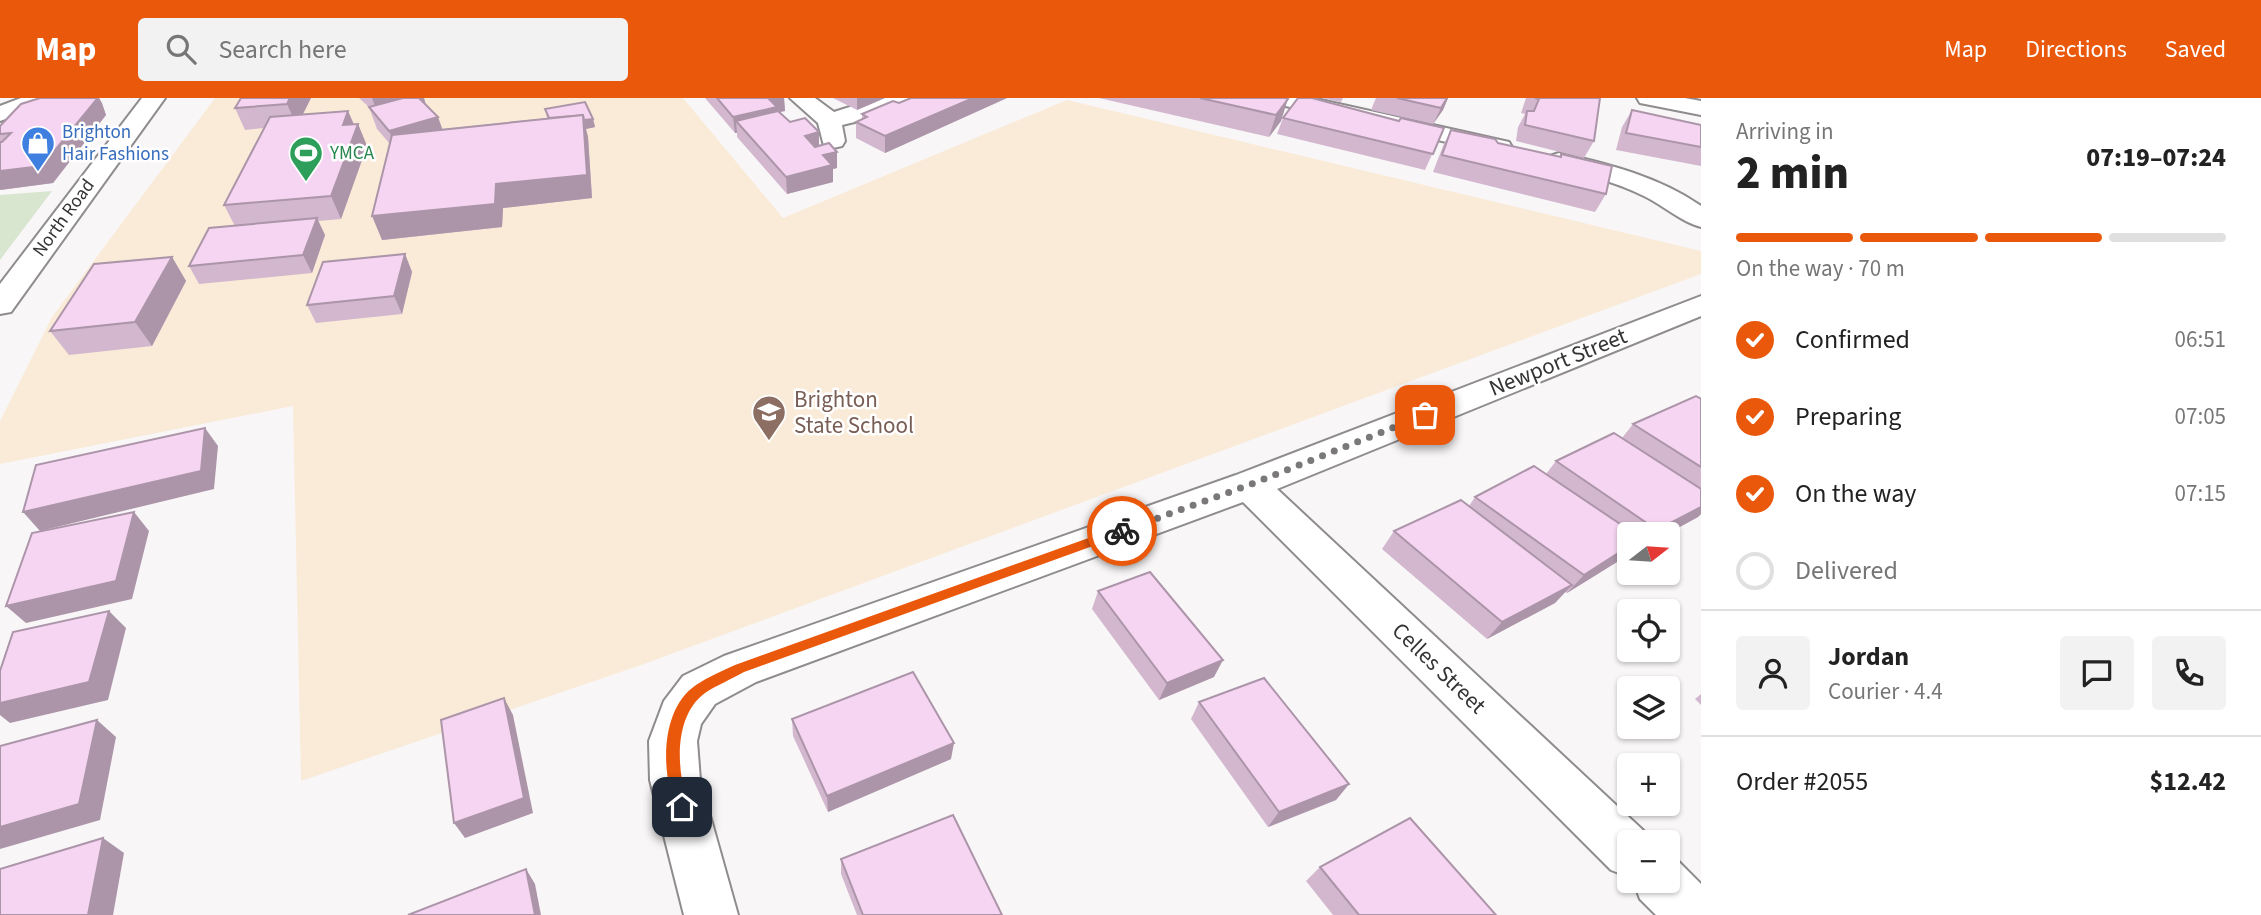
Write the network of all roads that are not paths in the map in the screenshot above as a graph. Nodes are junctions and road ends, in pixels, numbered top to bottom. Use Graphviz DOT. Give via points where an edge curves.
graph roads {
  1 [pos="42,98"];
  2 [pos="154,98"];
  3 [pos="801,98"];
  4 [pos="899,98"];
  5 [pos="1281,98"];
  6 [pos="1648,98"];
  7 [pos="1701,108"];
  8 [pos="0,114"];
  9 [pos="1701,219"];
  10 [pos="0,305"];
  11 [pos="1701,305"];
  12 [pos="1249,485"];
  13 [pos="1617,840"];
  14 [pos="710,915"];
  1 -- 8 [label="main road"];
  2 -- 10 [label="main road, North Road"];
  3 -- 4 [label="main road" via="831,131"];
  5 -- 9 [label="main road" via="1597,169 1655,189"];
  6 -- 7 [label="main road"];
  11 -- 12 [label="main road, Newport Street"];
  12 -- 13 [label="main road, Celles Street"];
  12 -- 14 [label="main road, Newport Street" via="740,668 699,690 680,716 673,741 675,780"];
}
